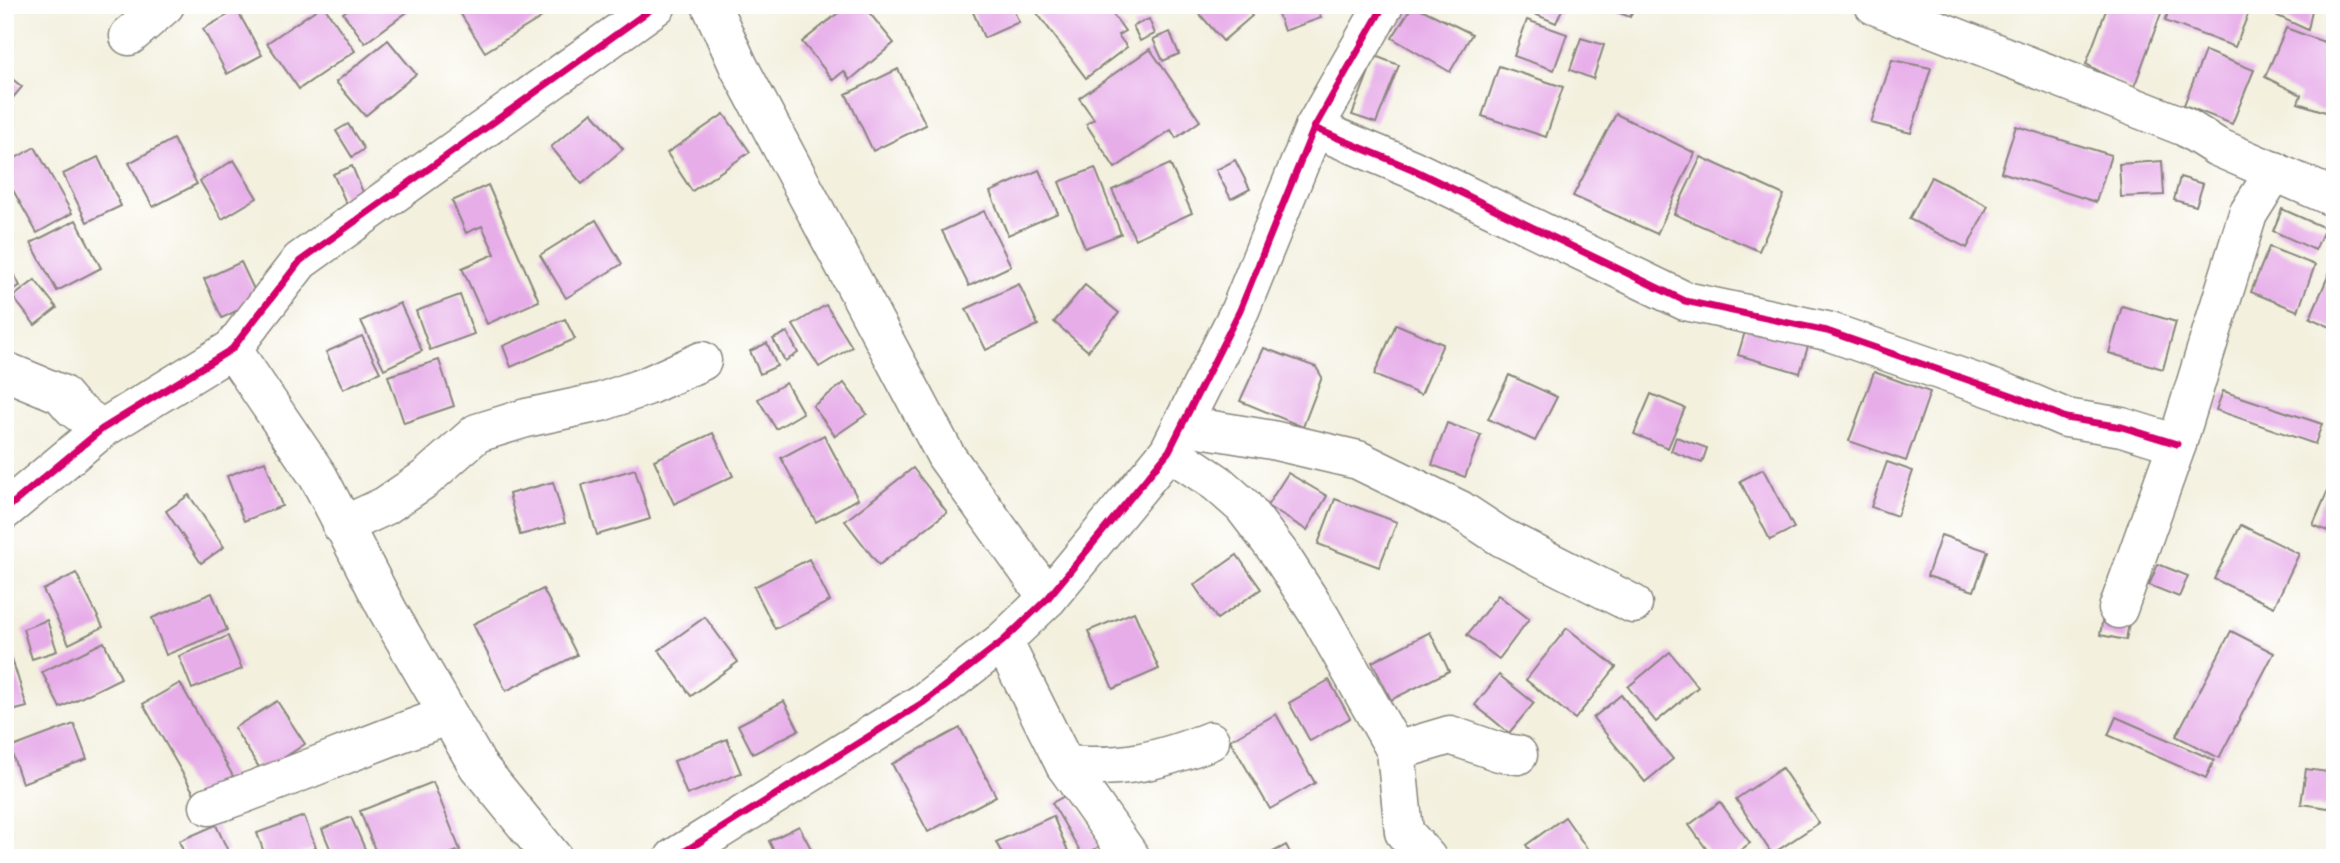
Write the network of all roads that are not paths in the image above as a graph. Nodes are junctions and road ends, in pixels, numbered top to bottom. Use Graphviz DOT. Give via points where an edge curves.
graph roads {
  1 [pos="165,5"];
  2 [pos="657,5"];
  3 [pos="711,5"];
  4 [pos="1874,5"];
  5 [pos="1370,11"];
  6 [pos="129,36"];
  7 [pos="1314,128"];
  8 [pos="2275,171"];
  9 [pos="2335,198"];
  10 [pos="232,349"];
  11 [pos="702,361"];
  12 [pos="5,371"];
  13 [pos="102,429"];
  14 [pos="1175,438"];
  15 [pos="2177,443"];
  16 [pos="5,510"];
  17 [pos="342,526"];
  18 [pos="1048,598"];
  19 [pos="1633,604"];
  20 [pos="2118,609"];
  21 [pos="1003,641"];
  22 [pos="447,716"];
  23 [pos="1210,741"];
  24 [pos="1396,751"];
  25 [pos="1518,755"];
  26 [pos="1065,765"];
  27 [pos="209,806"];
  28 [pos="693,853"];
  29 [pos="553,858"];
  30 [pos="1131,858"];
  31 [pos="1427,858"];
  1 -- 6 [label="street"];
  2 -- 10 [label="street" via="300,261"];
  3 -- 18 [label="street" via="739,67 946,456"];
  4 -- 8 [label="street" via="2185,127 2217,147"];
  5 -- 7 [label="street"];
  7 -- 14 [label="street" via="1240,310"];
  7 -- 15 [label="street" via="1424,175 1685,301 1827,331 2066,418 2122,427"];
  8 -- 9 [label="street"];
  8 -- 15 [label="street" via="2248,214"];
  10 -- 13 [label="street"];
  10 -- 17 [label="street" via="318,476"];
  11 -- 17 [label="street" via="601,402 477,433 385,506"];
  12 -- 13 [label="street" via="61,394"];
  13 -- 16 [label="street"];
  14 -- 18 [label="street"];
  14 -- 19 [label="street" via="1272,440 1358,460"];
  14 -- 24 [label="street" via="1243,506 1279,553"];
  15 -- 20 [label="street"];
  17 -- 22 [label="street"];
  18 -- 21 [label="street"];
  21 -- 26 [label="street"];
  21 -- 28 [label="street" via="924,702"];
  22 -- 27 [label="street"];
  22 -- 29 [label="street" via="478,766"];
  23 -- 26 [label="street" via="1165,759 1121,766"];
  24 -- 25 [label="street" via="1450,735"];
  24 -- 31 [label="street" via="1404,832"];
  26 -- 30 [label="street"];
}
